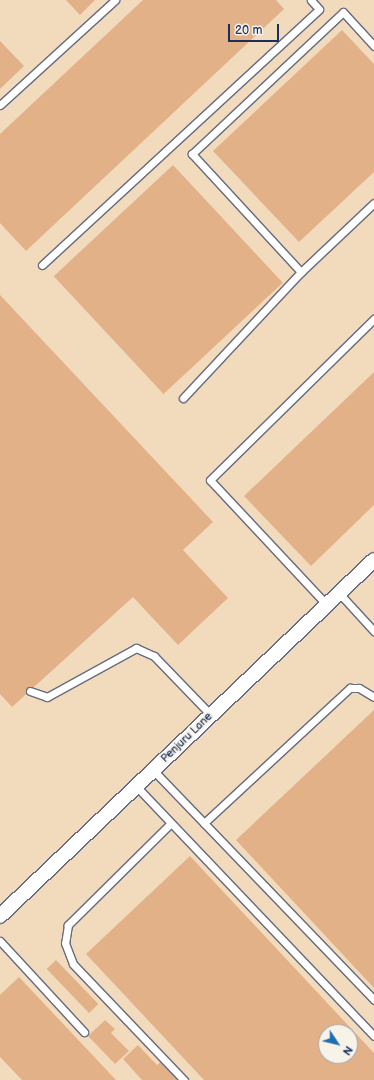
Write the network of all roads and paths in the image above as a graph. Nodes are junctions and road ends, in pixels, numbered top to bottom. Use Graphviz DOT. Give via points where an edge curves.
graph roads {
  1 [pos="115,0"];
  2 [pos="311,0"];
  3 [pos="374,46"];
  4 [pos="0,105"];
  5 [pos="374,203"];
  6 [pos="42,265"];
  7 [pos="301,272"];
  8 [pos="374,319"];
  9 [pos="183,398"];
  10 [pos="374,560"];
  11 [pos="339,593"];
  12 [pos="327,604"];
  13 [pos="374,631"];
  14 [pos="30,691"];
  15 [pos="374,697"];
  16 [pos="211,715"];
  17 [pos="154,770"];
  18 [pos="136,786"];
  19 [pos="170,824"];
  20 [pos="204,824"];
  21 [pos="0,916"];
  22 [pos="0,941"];
  23 [pos="374,1000"];
  24 [pos="84,1032"];
  25 [pos="374,1036"];
  26 [pos="184,1080"];
  1 -- 4 [label="lane"];
  2 -- 6 [label="lane" via="320,9"];
  3 -- 7 [label="lane" via="343,12 192,154"];
  5 -- 7 [label="lane"];
  7 -- 9 [label="lane"];
  8 -- 12 [label="lane" via="210,480"];
  10 -- 11 [label="street, Penjuru Lane"];
  11 -- 12 [label="street, Penjuru Lane"];
  11 -- 13 [label="lane"];
  12 -- 16 [label="street, Penjuru Lane"];
  14 -- 16 [label="lane" via="47,698 136,648 154,656"];
  15 -- 20 [label="lane" via="359,688 350,688"];
  16 -- 17 [label="street, Penjuru Lane"];
  17 -- 18 [label="street, Penjuru Lane"];
  17 -- 20 [label="lane"];
  18 -- 19 [label="lane"];
  18 -- 21 [label="street, Penjuru Lane"];
  19 -- 25 [label="lane"];
  19 -- 26 [label="lane" via="68,925 64,944 74,964"];
  20 -- 23 [label="lane"];
  22 -- 24 [label="lane"];
}
